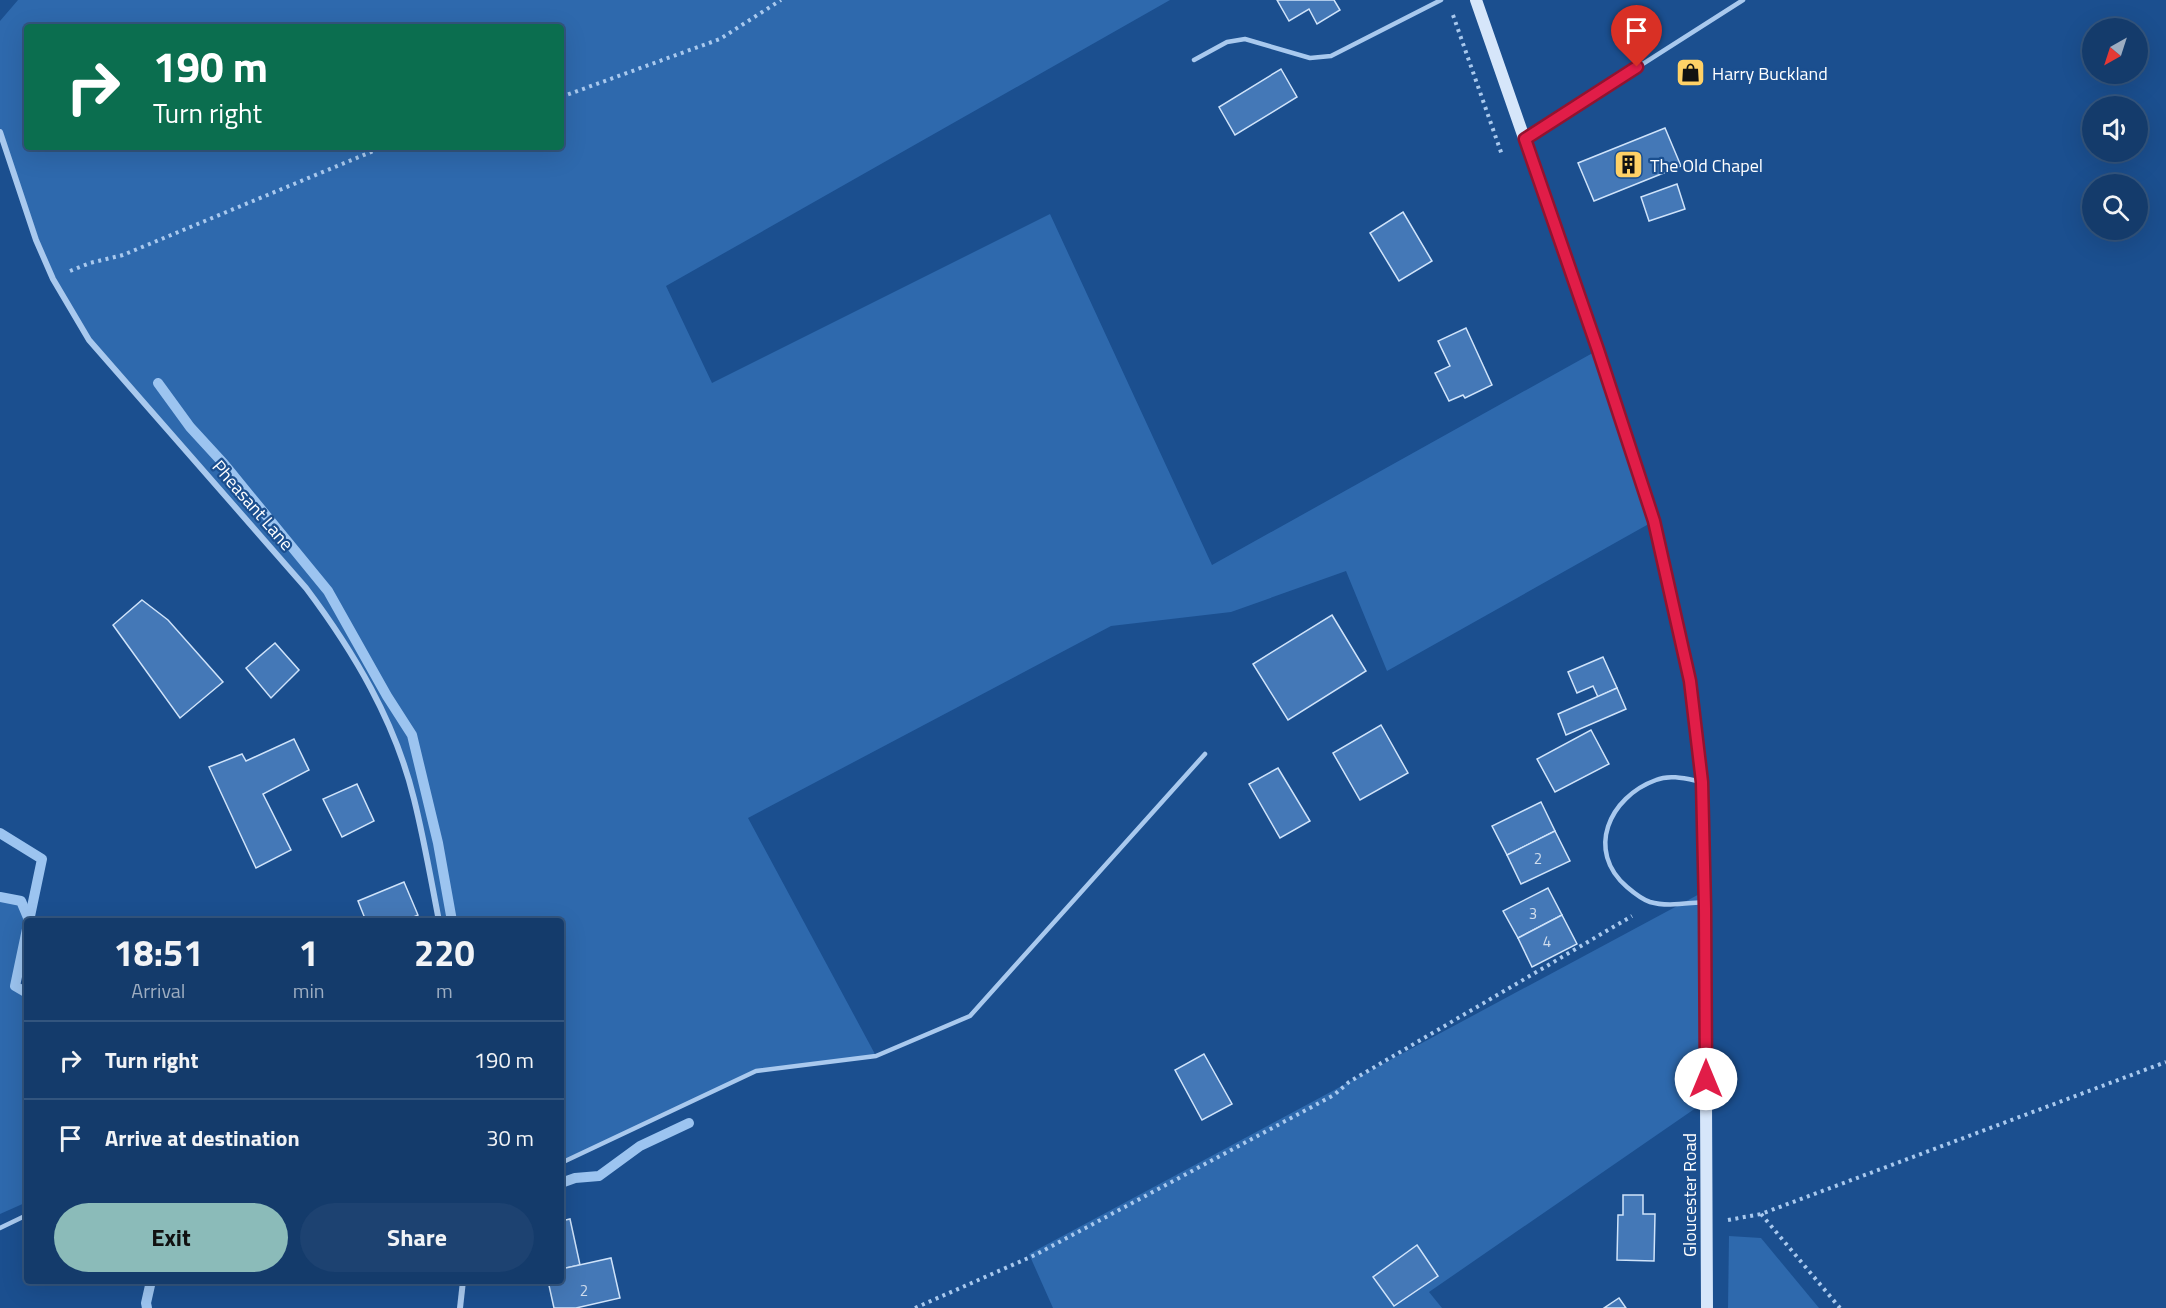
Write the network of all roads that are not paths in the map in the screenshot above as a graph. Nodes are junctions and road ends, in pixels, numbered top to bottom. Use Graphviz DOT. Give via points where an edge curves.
graph roads {
  1 [pos="1441,0"];
  2 [pos="1476,0"];
  3 [pos="1743,0"];
  4 [pos="1194,60"];
  5 [pos="0,132"];
  6 [pos="1525,139"];
  7 [pos="1204,754"];
  8 [pos="1702,782"];
  9 [pos="1705,902"];
  10 [pos="437,918"];
  11 [pos="564,1162"];
  12 [pos="24,1216"];
  13 [pos="0,1228"];
  14 [pos="463,1284"];
  15 [pos="460,1308"];
  16 [pos="1707,1308"];
  1 -- 4 [label="lane" via="1332,56 1310,58 1245,39 1227,42"];
  2 -- 6 [label="main road, Gloucester Road"];
  3 -- 6 [label="lane"];
  5 -- 10 [label="street, Pheasant Lane" via="36,240 88,340 306,588 363,672 386,718 414,798"];
  6 -- 8 [label="main road, Gloucester Road" via="1654,521 1690,681"];
  7 -- 11 [label="lane" via="970,1016 876,1056 756,1071"];
  8 -- 9 [label="main road, Gloucester Road"];
  8 -- 9 [label="lane" via="1679,777 1658,779 1636,791 1610,820 1604,851 1617,878 1640,898 1665,905"];
  9 -- 16 [label="main road, Gloucester Road"];
  12 -- 13 [label="lane"];
  14 -- 15 [label="street"];
}
